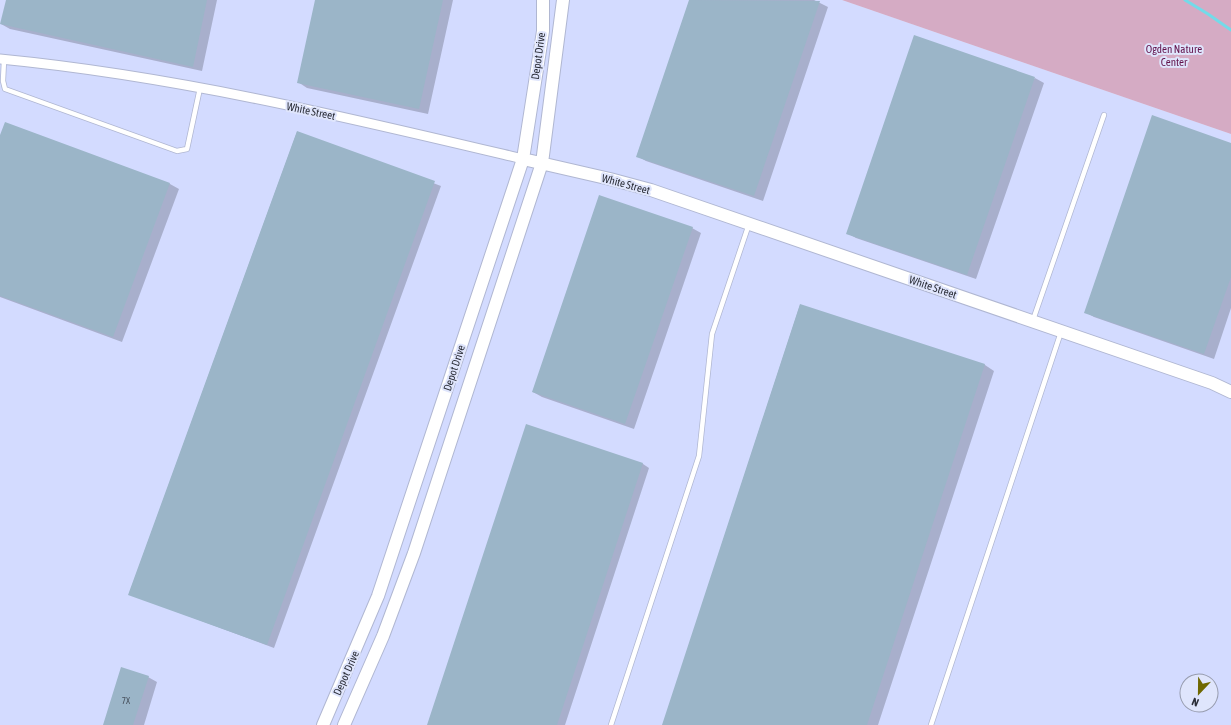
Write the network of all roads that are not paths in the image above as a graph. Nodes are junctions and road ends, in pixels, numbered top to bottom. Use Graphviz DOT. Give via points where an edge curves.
graph roads {
  1 [pos="543,0"];
  2 [pos="563,0"];
  3 [pos="2,60"];
  4 [pos="1,82"];
  5 [pos="200,88"];
  6 [pos="1104,115"];
  7 [pos="523,159"];
  8 [pos="542,163"];
  9 [pos="749,224"];
  10 [pos="1033,321"];
  11 [pos="1061,331"];
  12 [pos="1231,392"];
  13 [pos="322,725"];
  14 [pos="344,725"];
  15 [pos="611,725"];
  16 [pos="931,725"];
  1 -- 7 [label="main road, Depot Drive" via="543,31"];
  2 -- 8 [label="main road, Depot Drive"];
  3 -- 4 [label="lane"];
  3 -- 5 [label="street, White Street" via="79,67"];
  4 -- 5 [label="lane" via="5,89 177,151 187,149"];
  5 -- 7 [label="street, White Street"];
  6 -- 10 [label="lane"];
  7 -- 8 [label="main road, White Street"];
  7 -- 13 [label="main road, Depot Drive" via="378,596"];
  8 -- 9 [label="main road, White Street" via="651,190"];
  8 -- 14 [label="main road, Depot Drive" via="414,553 383,636"];
  9 -- 10 [label="main road, White Street"];
  9 -- 15 [label="lane" via="712,334 699,456"];
  10 -- 11 [label="main road, White Street"];
  11 -- 12 [label="main road, White Street" via="1212,383"];
  11 -- 16 [label="lane"];
}
